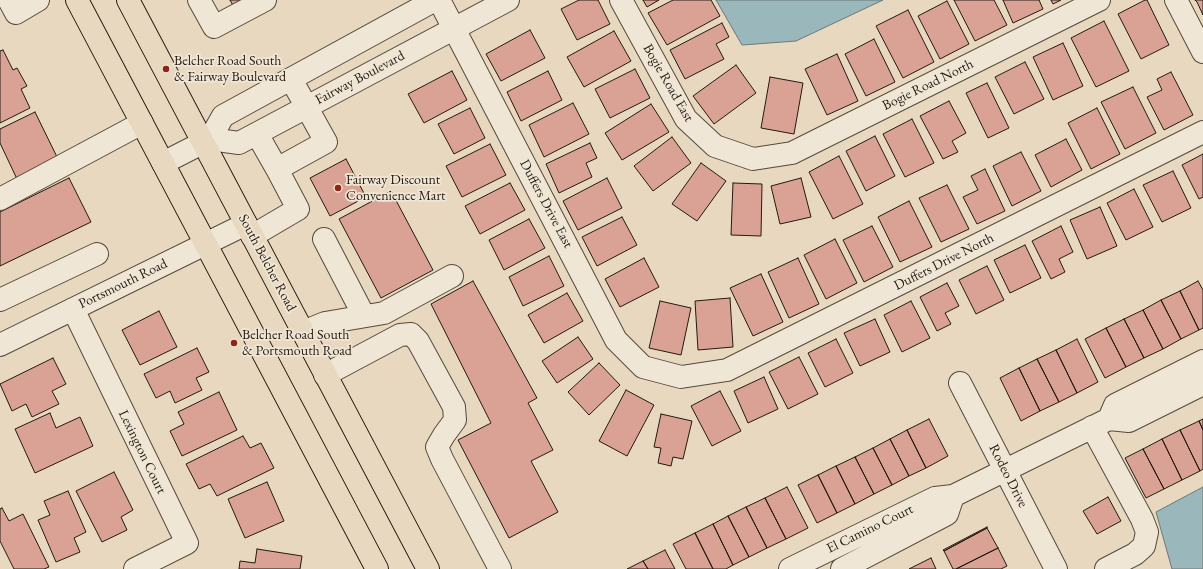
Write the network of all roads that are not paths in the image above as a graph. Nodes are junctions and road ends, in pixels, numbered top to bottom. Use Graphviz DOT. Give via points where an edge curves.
graph roads {
  1 [pos="9,0"];
  2 [pos="38,0"];
  3 [pos="78,0"];
  4 [pos="128,0"];
  5 [pos="199,0"];
  6 [pos="265,0"];
  7 [pos="435,0"];
  8 [pos="439,0"];
  9 [pos="508,0"];
  10 [pos="621,0"];
  11 [pos="1100,0"];
  12 [pos="1176,0"];
  13 [pos="454,28"];
  14 [pos="1203,52"];
  15 [pos="290,79"];
  16 [pos="306,108"];
  17 [pos="142,123"];
  18 [pos="1203,132"];
  19 [pos="257,134"];
  20 [pos="206,141"];
  21 [pos="753,159"];
  22 [pos="163,164"];
  23 [pos="277,169"];
  24 [pos="0,199"];
  25 [pos="249,230"];
  26 [pos="324,239"];
  27 [pos="206,244"];
  28 [pos="97,254"];
  29 [pos="452,276"];
  30 [pos="0,300"];
  31 [pos="73,309"];
  32 [pos="364,316"];
  33 [pos="303,332"];
  34 [pos="0,344"];
  35 [pos="1203,361"];
  36 [pos="326,374"];
  37 [pos="681,377"];
  38 [pos="960,383"];
  39 [pos="1203,384"];
  40 [pos="1101,423"];
  41 [pos="1004,470"];
  42 [pos="952,496"];
  43 [pos="135,569"];
  44 [pos="377,569"];
  45 [pos="428,569"];
  46 [pos="500,569"];
  47 [pos="790,569"];
  48 [pos="842,569"];
  49 [pos="1056,569"];
  50 [pos="1106,569"];
  1 -- 2 [label="street" via="16,13"];
  3 -- 17 [label="main road"];
  4 -- 20 [label="main road, South Belcher Road"];
  5 -- 6 [label="street" via="214,27"];
  7 -- 15 [label="street"];
  8 -- 13 [label="street, Duffers Drive East"];
  9 -- 13 [label="street, Fairway Boulevard"];
  10 -- 21 [label="street, Bogie Road East" via="686,119 715,146"];
  11 -- 21 [label="street, Bogie Road North" via="792,153"];
  12 -- 14 [label="street"];
  13 -- 16 [label="street, Fairway Boulevard"];
  13 -- 37 [label="street, Duffers Drive East" via="616,340 643,367"];
  15 -- 16 [label="street"];
  15 -- 20 [label="street" via="223,116"];
  16 -- 19 [label="street, Fairway Boulevard"];
  16 -- 23 [label="street" via="326,142"];
  17 -- 22 [label="main road"];
  17 -- 24 [label="street"];
  18 -- 37 [label="street, Duffers Drive North" via="727,370"];
  19 -- 20 [label="street, Fairway Boulevard" via="239,143"];
  19 -- 23 [label="street"];
  20 -- 22 [label="street"];
  20 -- 25 [label="main road, South Belcher Road"];
  22 -- 27 [label="main road"];
  23 -- 25 [label="street, Portsmouth Road" via="298,209"];
  25 -- 27 [label="street, Portsmouth Road"];
  25 -- 33 [label="main road, South Belcher Road"];
  26 -- 32 [label="street"];
  27 -- 31 [label="street, Portsmouth Road"];
  27 -- 44 [label="main road"];
  28 -- 30 [label="street"];
  29 -- 32 [label="street" via="384,312"];
  31 -- 34 [label="street, Portsmouth Road"];
  31 -- 43 [label="street, Lexington Court" via="187,543"];
  32 -- 33 [label="street" via="325,323"];
  33 -- 36 [label="main road, South Belcher Road"];
  35 -- 40 [label="street" via="1115,405"];
  36 -- 45 [label="main road, South Belcher Road"];
  36 -- 46 [label="street" via="400,335 411,334 418,340 454,407 455,420 437,447"];
  38 -- 41 [label="street, Rodeo Drive"];
  39 -- 40 [label="street" via="1129,421"];
  40 -- 41 [label="street, El Camino Court"];
  40 -- 50 [label="street" via="1147,532 1144,546 1135,554"];
  41 -- 42 [label="street, El Camino Court"];
  41 -- 49 [label="street, Rodeo Drive"];
  42 -- 47 [label="street, El Camino Court" via="935,498"];
  42 -- 48 [label="street, El Camino Court" via="947,514"];
}
